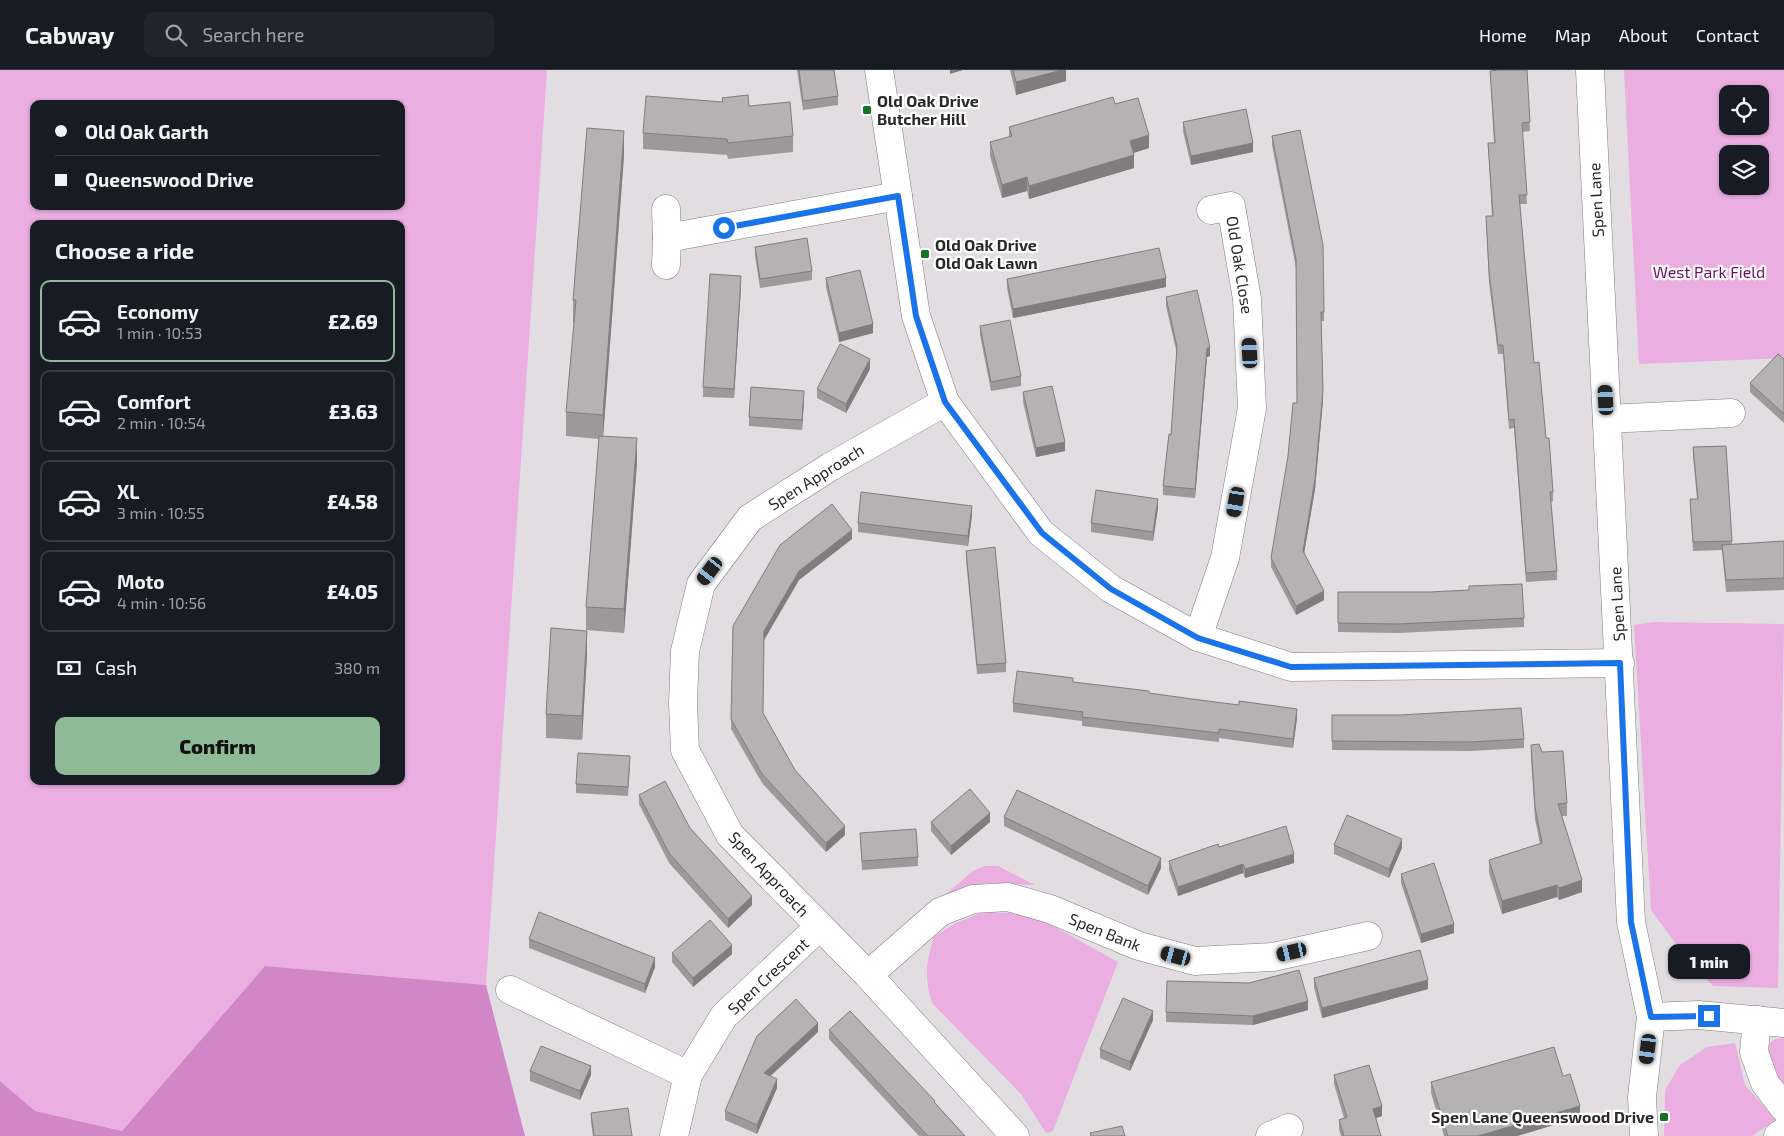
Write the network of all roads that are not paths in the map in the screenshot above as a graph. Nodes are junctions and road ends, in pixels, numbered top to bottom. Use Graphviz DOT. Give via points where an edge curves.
graph roads {
  1 [pos="879,70"];
  2 [pos="1590,70"];
  3 [pos="898,196"];
  4 [pos="666,209"];
  5 [pos="1211,210"];
  6 [pos="666,238"];
  7 [pos="666,265"];
  8 [pos="945,402"];
  9 [pos="1731,413"];
  10 [pos="1607,420"];
  11 [pos="1198,638"];
  12 [pos="1620,663"];
  13 [pos="819,927"];
  14 [pos="1368,936"];
  15 [pos="868,976"];
  16 [pos="510,990"];
  17 [pos="1651,1017"];
  18 [pos="1757,1020"];
  19 [pos="1784,1023"];
  20 [pos="688,1075"];
  21 [pos="1784,1108"];
  22 [pos="1784,1132"];
  23 [pos="674,1136"];
  24 [pos="1015,1136"];
  25 [pos="1644,1136"];
  26 [pos="1778,1136"];
  1 -- 3 [label="street"];
  2 -- 10 [label="street, Spen Lane"];
  3 -- 6 [label="street"];
  3 -- 8 [label="street" via="916,316"];
  4 -- 6 [label="street"];
  5 -- 11 [label="street, Old Oak Close" via="1230,206 1247,298 1252,408 1225,558"];
  6 -- 7 [label="street"];
  8 -- 11 [label="street" via="1042,533 1111,589"];
  8 -- 13 [label="street, Spen Approach" via="830,467 750,518 700,584 685,651 685,750 730,835"];
  9 -- 10 [label="street"];
  10 -- 12 [label="street, Spen Lane"];
  11 -- 12 [label="street" via="1291,667"];
  12 -- 17 [label="street, Spen Lane" via="1631,922"];
  13 -- 15 [label="street, Spen Approach"];
  13 -- 20 [label="street, Spen Crescent" via="724,1016"];
  14 -- 15 [label="street, Spen Bank" via="1273,957 1195,961 1139,946 1050,909 1008,896 973,899 940,912"];
  15 -- 24 [label="street, Spen Approach"];
  16 -- 20 [label="street"];
  17 -- 18 [label="street"];
  17 -- 25 [label="street, Spen Lane" via="1642,1097"];
  18 -- 19 [label="street"];
  18 -- 21 [label="street" via="1754,1052 1765,1083"];
  20 -- 23 [label="street, Spen Crescent"];
  22 -- 26 [label="street"];
}
